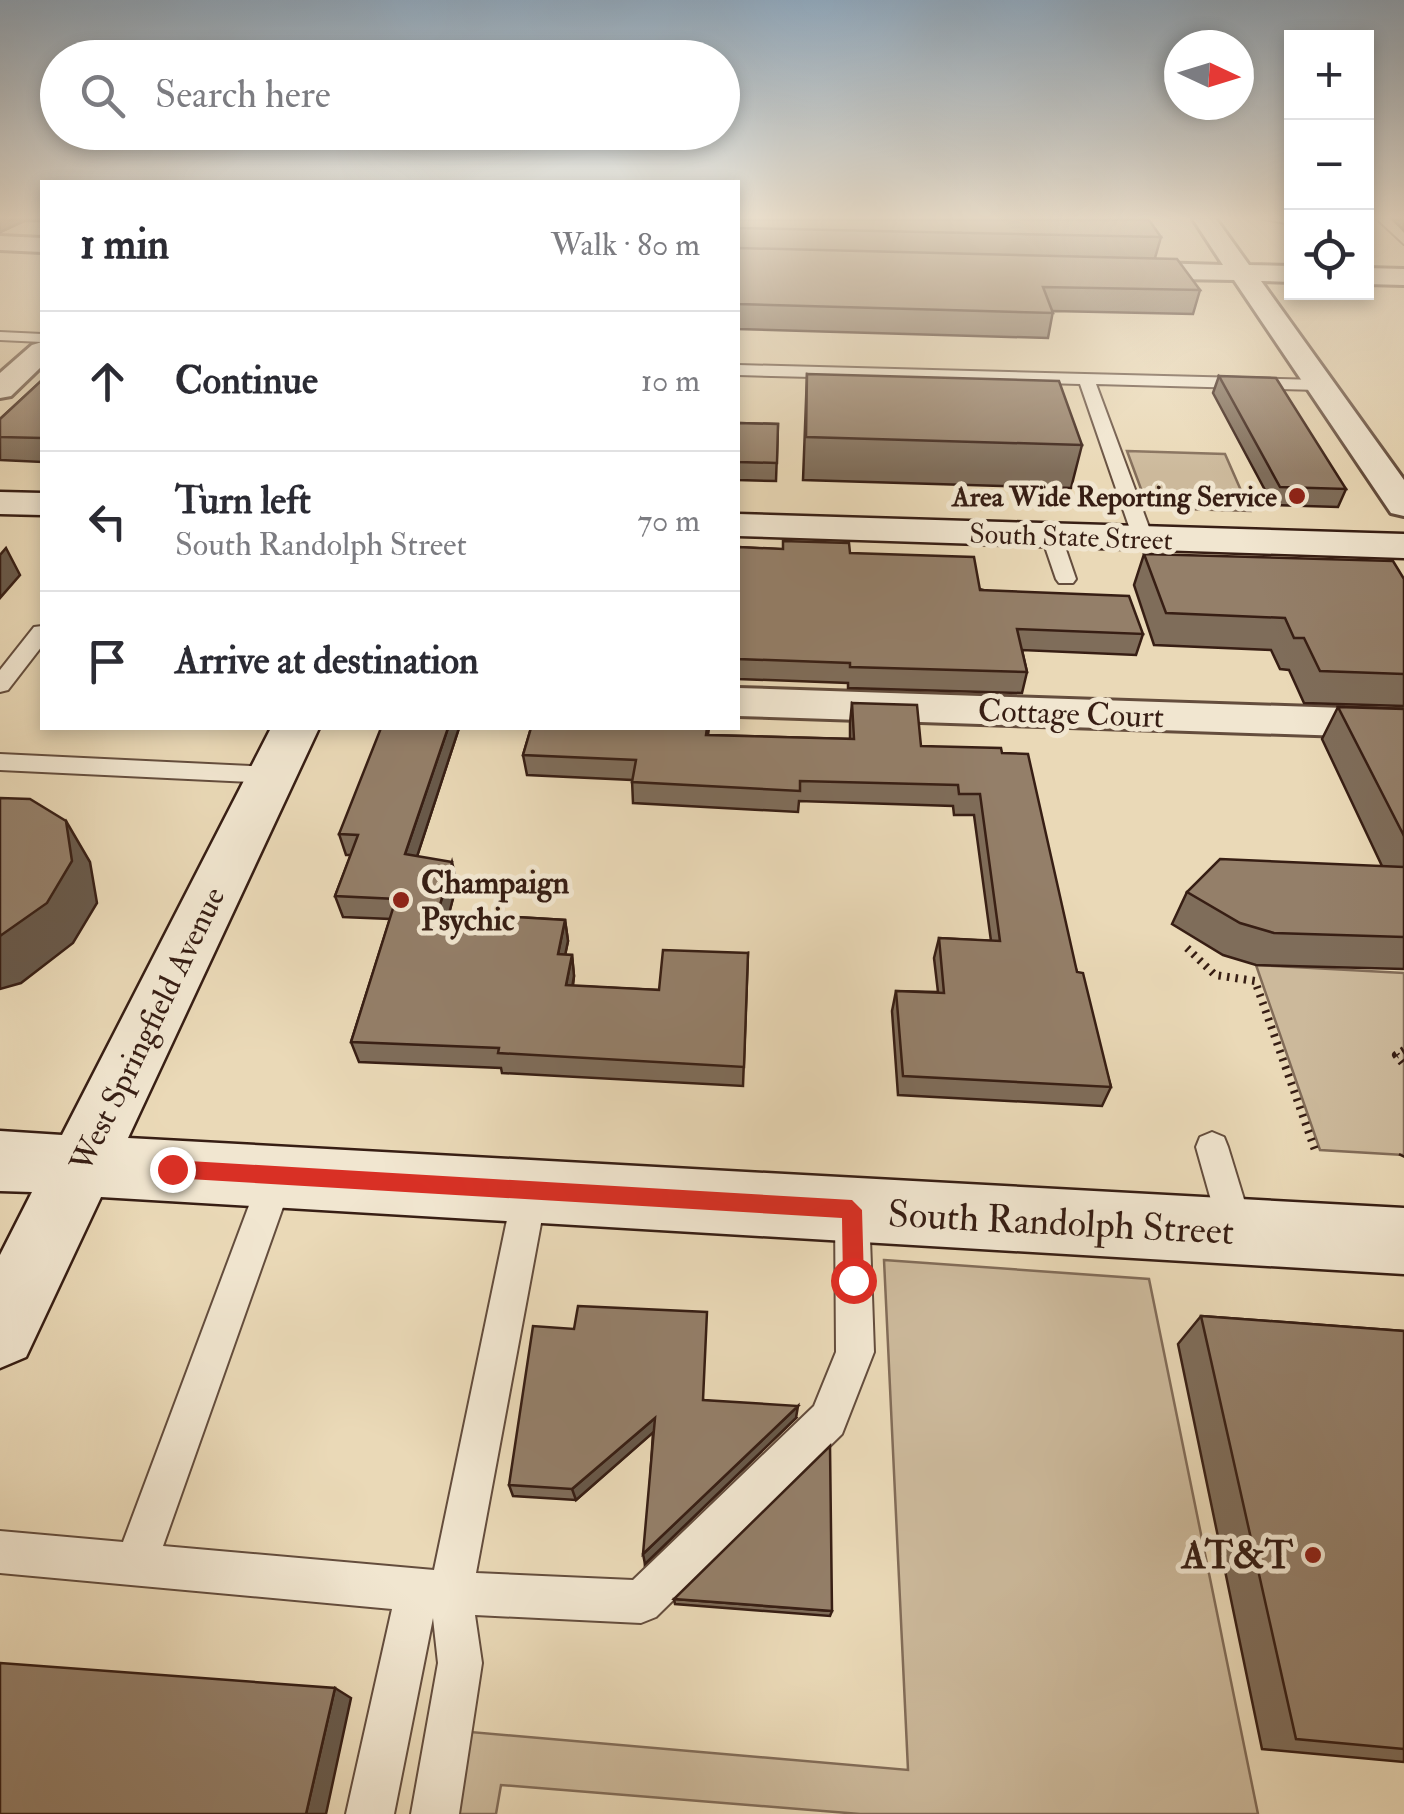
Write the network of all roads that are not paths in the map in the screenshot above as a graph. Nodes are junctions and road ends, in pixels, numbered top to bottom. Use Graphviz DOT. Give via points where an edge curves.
graph roads {
  1 [pos="1263,304"];
  2 [pos="0,336"];
  3 [pos="40,338"];
  4 [pos="36,362"];
  5 [pos="740,370"];
  6 [pos="1087,380"];
  7 [pos="1320,385"];
  8 [pos="0,389"];
  9 [pos="0,503"];
  10 [pos="40,504"];
  11 [pos="1404,505"];
  12 [pos="740,525"];
  13 [pos="1051,535"];
  14 [pos="1143,538"];
  15 [pos="1404,546"];
  16 [pos="1066,579"];
  17 [pos="40,635"];
  18 [pos="0,686"];
  19 [pos="740,702"];
  20 [pos="1404,724"];
  21 [pos="283,751"];
  22 [pos="0,762"];
  23 [pos="1212,1147"];
  24 [pos="0,1162"];
  25 [pos="82,1165"];
  26 [pos="277,1176"];
  27 [pos="530,1191"];
  28 [pos="852,1210"];
  29 [pos="1237,1232"];
  30 [pos="1404,1242"];
  31 [pos="0,1331"];
  32 [pos="0,1552"];
  33 [pos="136,1564"];
  34 [pos="434,1592"];
  35 [pos="370,1814"];
  36 [pos="435,1814"];
  1 -- 7 [label="street"];
  2 -- 3 [label="lane"];
  4 -- 8 [label="street"];
  5 -- 6 [label="lane"];
  6 -- 7 [label="lane"];
  6 -- 14 [label="lane"];
  7 -- 11 [label="street"];
  9 -- 10 [label="main road"];
  12 -- 13 [label="main road, South State Street"];
  13 -- 14 [label="main road, South State Street"];
  13 -- 16 [label="lane"];
  14 -- 15 [label="main road, South State Street"];
  17 -- 18 [label="lane"];
  19 -- 20 [label="street, Cottage Court"];
  21 -- 22 [label="lane"];
  21 -- 25 [label="main road, West Springfield Avenue"];
  23 -- 29 [label="lane"];
  24 -- 25 [label="main road, South Randolph Street"];
  25 -- 26 [label="main road, South Randolph Street"];
  25 -- 31 [label="main road, West Springfield Avenue"];
  26 -- 27 [label="main road, South Randolph Street"];
  26 -- 33 [label="lane"];
  27 -- 28 [label="main road, South Randolph Street"];
  27 -- 34 [label="lane"];
  28 -- 29 [label="main road, South Randolph Street"];
  28 -- 34 [label="lane" via="855,1352 828,1420 642,1602"];
  29 -- 30 [label="main road, South Randolph Street"];
  32 -- 33 [label="lane"];
  33 -- 34 [label="lane"];
  34 -- 35 [label="lane"];
  34 -- 36 [label="lane" via="460,1663"];
}
